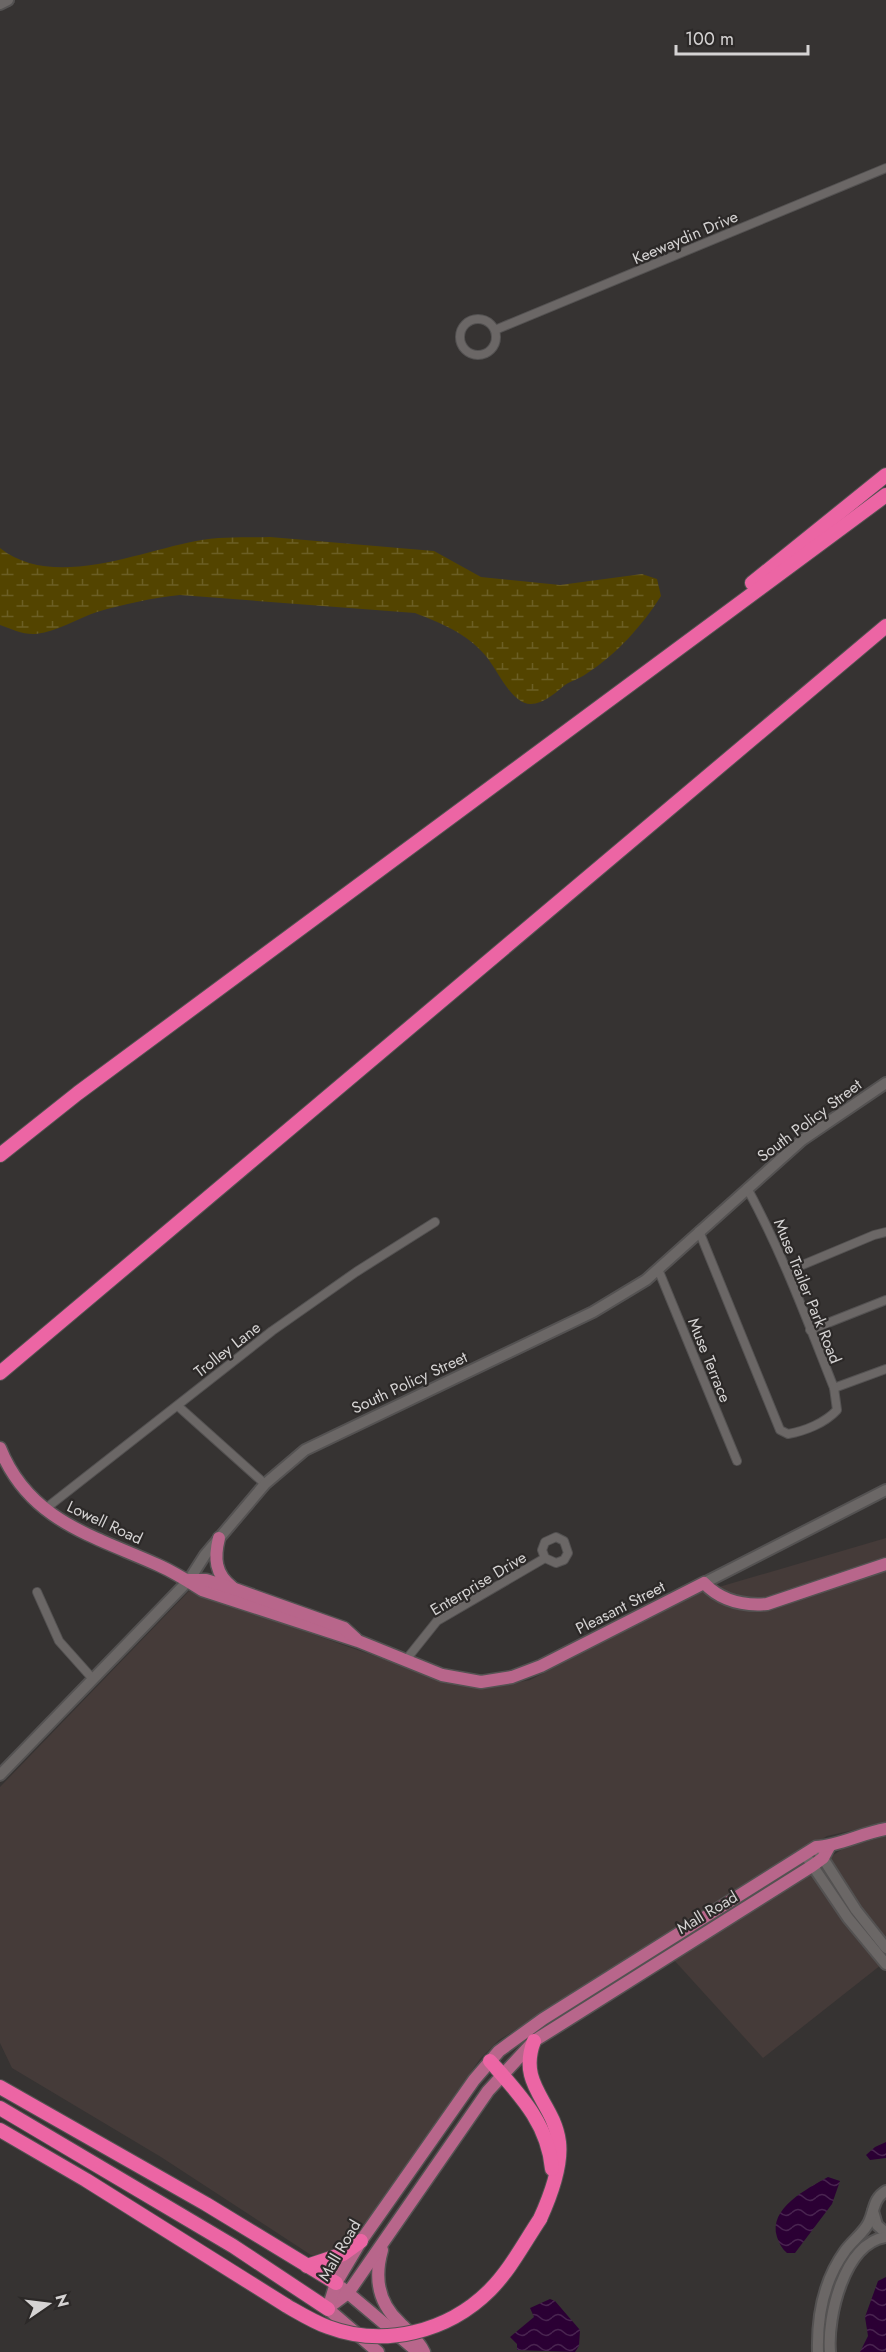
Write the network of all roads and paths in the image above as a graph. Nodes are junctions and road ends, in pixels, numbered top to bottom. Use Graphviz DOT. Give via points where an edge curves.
graph roads {
  1 [pos="8,0"];
  2 [pos="0,4"];
  3 [pos="886,168"];
  4 [pos="495,330"];
  5 [pos="886,475"];
  6 [pos="886,495"];
  7 [pos="886,626"];
  8 [pos="645,671"];
  9 [pos="886,1083"];
  10 [pos="0,1155"];
  11 [pos="747,1188"];
  12 [pos="435,1222"];
  13 [pos="699,1231"];
  14 [pos="886,1233"];
  15 [pos="658,1269"];
  16 [pos="788,1271"];
  17 [pos="886,1300"];
  18 [pos="810,1330"];
  19 [pos="886,1369"];
  20 [pos="3,1370"];
  21 [pos="834,1388"];
  22 [pos="179,1407"];
  23 [pos="0,1448"];
  24 [pos="737,1461"];
  25 [pos="265,1484"];
  26 [pos="886,1490"];
  27 [pos="45,1509"];
  28 [pos="219,1538"];
  29 [pos="545,1558"];
  30 [pos="886,1564"];
  31 [pos="189,1580"];
  32 [pos="704,1584"];
  33 [pos="232,1588"];
  34 [pos="37,1592"];
  35 [pos="358,1641"];
  36 [pos="405,1660"];
  37 [pos="92,1678"];
  38 [pos="0,1775"];
  39 [pos="886,1829"];
  40 [pos="818,1851"];
  41 [pos="812,1866"];
  42 [pos="886,1948"];
  43 [pos="886,1964"];
  44 [pos="534,2041"];
  45 [pos="490,2061"];
  46 [pos="501,2074"];
  47 [pos="0,2087"];
  48 [pos="0,2108"];
  49 [pos="0,2114"];
  50 [pos="21,2121"];
  51 [pos="0,2130"];
  52 [pos="554,2183"];
  53 [pos="886,2191"];
  54 [pos="873,2211"];
  55 [pos="886,2235"];
  56 [pos="385,2240"];
  57 [pos="361,2241"];
  58 [pos="307,2266"];
  59 [pos="336,2283"];
  60 [pos="348,2294"];
  61 [pos="328,2308"];
  62 [pos="378,2352"];
  63 [pos="418,2352"];
  64 [pos="424,2352"];
  65 [pos="818,2352"];
  66 [pos="830,2352"];
  1 -- 2 [label="street"];
  3 -- 4 [label="street, Keewaydin Drive"];
  4 -- 4 [label="street" via="493,346 485,354 474,355 461,345 460,330 468,321 484,319"];
  5 -- 8 [label="highway"];
  6 -- 8 [label="highway"];
  7 -- 20 [label="highway"];
  8 -- 10 [label="highway"];
  9 -- 11 [label="street, South Policy Street" via="802,1140"];
  11 -- 13 [label="street, South Policy Street"];
  11 -- 16 [label="street, Muse Trailer Park Road"];
  12 -- 22 [label="street, Trolley Lane" via="272,1331"];
  13 -- 15 [label="street, South Policy Street"];
  13 -- 21 [label="street" via="780,1430 788,1434 800,1432 830,1417 837,1410"];
  14 -- 16 [label="street"];
  15 -- 24 [label="street, Muse Terrace"];
  15 -- 25 [label="street, South Policy Street" via="611,1303 314,1444"];
  16 -- 18 [label="street, Muse Trailer Park Road"];
  17 -- 18 [label="street"];
  18 -- 21 [label="street, Muse Trailer Park Road"];
  19 -- 21 [label="street, Muse Trailer Park Road"];
  22 -- 25 [label="street"];
  22 -- 27 [label="street, Trolley Lane"];
  23 -- 27 [label="main road, Lowell Road" via="17,1479"];
  25 -- 28 [label="street, South Policy Street"];
  26 -- 32 [label="street, Pleasant Street"];
  27 -- 31 [label="main road, Lowell Road" via="70,1527"];
  28 -- 31 [label="street, South Policy Street"];
  28 -- 33 [label="main road" via="216,1566"];
  29 -- 36 [label="street, Enterprise Drive" via="437,1621"];
  30 -- 32 [label="main road" via="767,1604 727,1600"];
  31 -- 33 [label="main road, Pleasant Street" via="206,1580"];
  31 -- 35 [label="main road, Pleasant Street" via="202,1590"];
  31 -- 37 [label="street, South Policy Street"];
  32 -- 36 [label="main road, Pleasant Street" via="512,1677 481,1682 461,1679"];
  33 -- 35 [label="main road, Pleasant Street" via="344,1628"];
  34 -- 37 [label="street" via="59,1641"];
  35 -- 36 [label="main road, Pleasant Street"];
  37 -- 38 [label="street, South Policy Street"];
  39 -- 40 [label="main road, Mall Road"];
  40 -- 41 [label="main road, Mall Road"];
  40 -- 42 [label="street"];
  40 -- 45 [label="main road, Mall Road" via="543,2019"];
  41 -- 43 [label="street"];
  41 -- 44 [label="main road, Mall Road"];
  44 -- 46 [label="main road, Mall Road"];
  44 -- 52 [label="highway" via="528,2058 529,2072 559,2144"];
  45 -- 46 [label="highway"];
  45 -- 57 [label="main road, Mall Road"];
  46 -- 52 [label="highway" via="541,2126"];
  46 -- 56 [label="main road, Mall Road"];
  47 -- 58 [label="highway"];
  48 -- 50 [label="highway"];
  49 -- 50 [label="highway"];
  50 -- 61 [label="highway" via="233,2246"];
  51 -- 52 [label="highway, bridge" via="287,2306 327,2327 378,2338 417,2332 456,2316 489,2291 540,2219"];
  53 -- 54 [label="street" via="878,2197"];
  54 -- 55 [label="street" via="877,2225"];
  54 -- 65 [label="street" via="826,2287"];
  55 -- 66 [label="street" via="871,2242 844,2277 832,2312"];
  56 -- 60 [label="main road, Mall Road"];
  56 -- 64 [label="main road" via="377,2278 381,2300"];
  57 -- 58 [label="highway" via="343,2254"];
  57 -- 59 [label="main road, Mall Road"];
  58 -- 59 [label="highway"];
  59 -- 60 [label="main road"];
  59 -- 61 [label="main road, Mall Road"];
  60 -- 61 [label="main road, Mall Road"];
  60 -- 63 [label="main road"];
  61 -- 62 [label="main road"];
}
